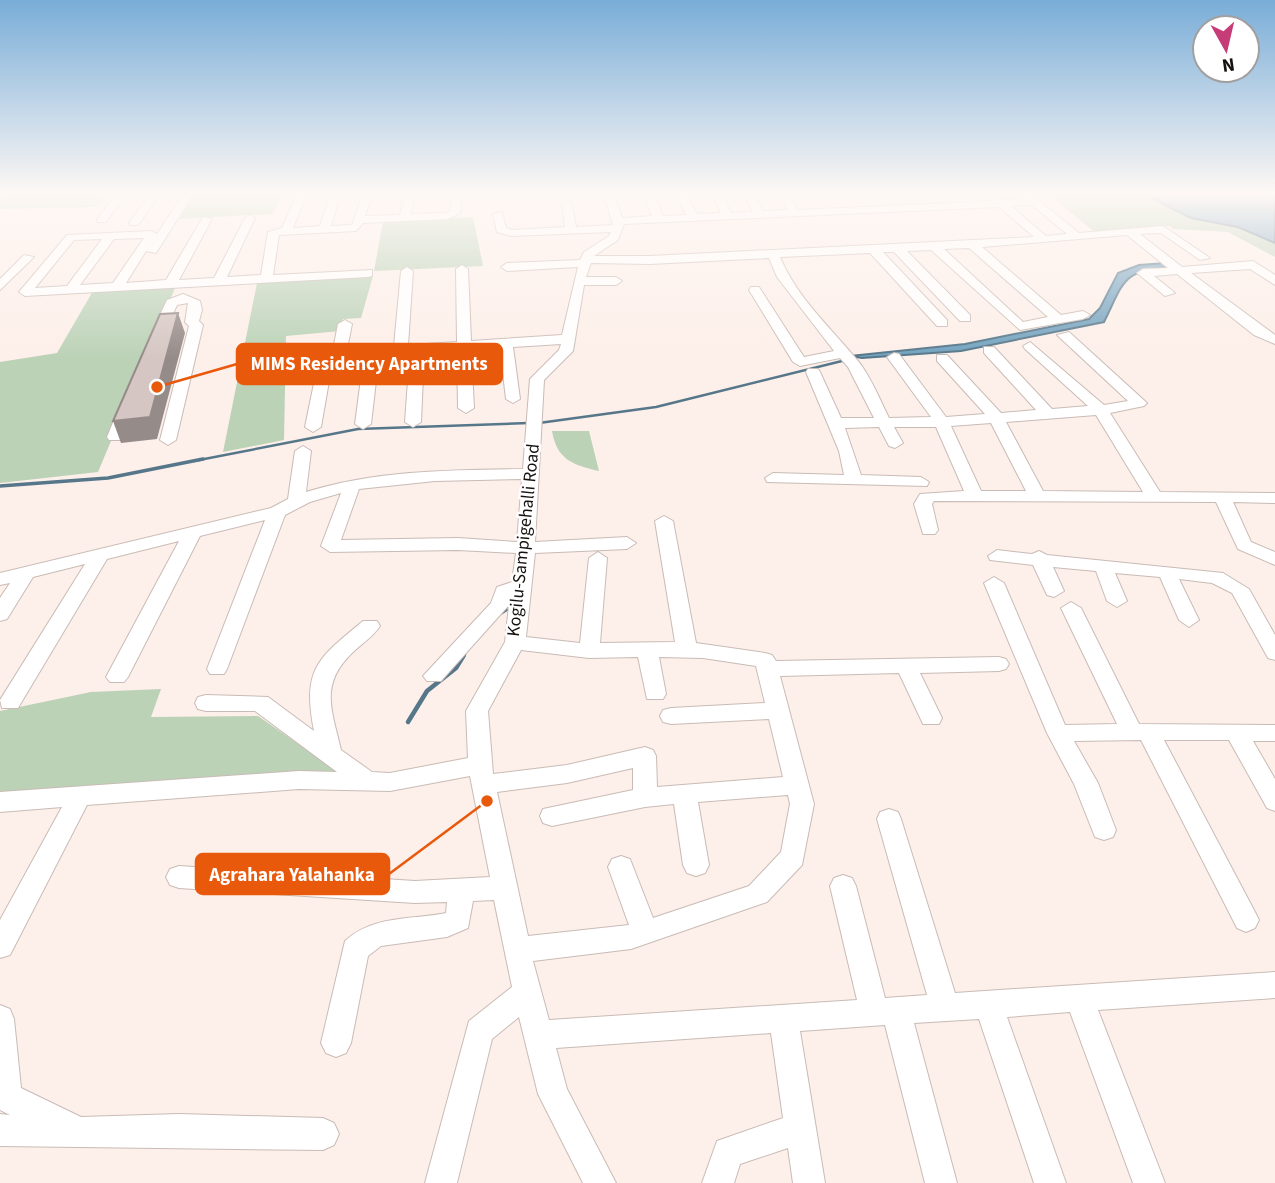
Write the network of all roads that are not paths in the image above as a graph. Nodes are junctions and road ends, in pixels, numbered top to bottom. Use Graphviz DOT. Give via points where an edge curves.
graph roads {
  1 [pos="62,248"];
  2 [pos="101,248"];
  3 [pos="144,248"];
  4 [pos="150,248"];
  5 [pos="191,248"];
  6 [pos="235,248"];
  7 [pos="270,248"];
  8 [pos="603,248"];
  9 [pos="895,248"];
  10 [pos="897,248"];
  11 [pos="936,248"];
  12 [pos="976,248"];
  13 [pos="1151,248"];
  14 [pos="1190,248"];
  15 [pos="874,250"];
  16 [pos="774,254"];
  17 [pos="28,257"];
  18 [pos="1204,258"];
  19 [pos="507,268"];
  20 [pos="583,268"];
  21 [pos="462,269"];
  22 [pos="1177,269"];
  23 [pos="407,271"];
  24 [pos="368,273"];
  25 [pos="266,279"];
  26 [pos="616,281"];
  27 [pos="1275,281"];
  28 [pos="218,282"];
  29 [pos="170,285"];
  30 [pos="0,286"];
  31 [pos="122,288"];
  32 [pos="70,290"];
  33 [pos="755,290"];
  34 [pos="183,291"];
  35 [pos="1169,293"];
  36 [pos="1083,314"];
  37 [pos="965,318"];
  38 [pos="1059,320"];
  39 [pos="192,322"];
  40 [pos="942,323"];
  41 [pos="345,324"];
  42 [pos="162,325"];
  43 [pos="1064,335"];
  44 [pos="569,339"];
  45 [pos="1275,340"];
  46 [pos="506,343"];
  47 [pos="464,346"];
  48 [pos="1030,346"];
  49 [pos="409,349"];
  50 [pos="151,350"];
  51 [pos="989,351"];
  52 [pos="372,352"];
  53 [pos="333,354"];
  54 [pos="291,357"];
  55 [pos="894,357"];
  56 [pos="942,358"];
  57 [pos="848,359"];
  58 [pos="814,372"];
  59 [pos="130,399"];
  60 [pos="513,399"];
  61 [pos="466,408"];
  62 [pos="1101,410"];
  63 [pos="1046,412"];
  64 [pos="996,417"];
  65 [pos="413,422"];
  66 [pos="884,422"];
  67 [pos="942,422"];
  68 [pos="835,423"];
  69 [pos="363,424"];
  70 [pos="313,427"];
  71 [pos="115,437"];
  72 [pos="168,440"];
  73 [pos="895,443"];
  74 [pos="303,451"];
  75 [pos="532,474"];
  76 [pos="773,478"];
  77 [pos="854,480"];
  78 [pos="921,482"];
  79 [pos="351,486"];
  80 [pos="974,495"];
  81 [pos="1155,497"];
  82 [pos="1222,497"];
  83 [pos="1038,498"];
  84 [pos="1275,498"];
  85 [pos="297,500"];
  86 [pos="277,512"];
  87 [pos="664,521"];
  88 [pos="929,530"];
  89 [pos="193,532"];
  90 [pos="627,543"];
  91 [pos="526,548"];
  92 [pos="997,556"];
  93 [pos="99,557"];
  94 [pos="1039,557"];
  95 [pos="598,558"];
  96 [pos="1275,559"];
  97 [pos="1102,564"];
  98 [pos="1166,571"];
  99 [pos="25,574"];
  100 [pos="0,579"];
  101 [pos="994,583"];
  102 [pos="522,586"];
  103 [pos="1054,591"];
  104 [pos="1117,601"];
  105 [pos="1071,608"];
  106 [pos="0,614"];
  107 [pos="1189,620"];
  108 [pos="370,626"];
  109 [pos="515,642"];
  110 [pos="687,650"];
  111 [pos="589,651"];
  112 [pos="648,652"];
  113 [pos="1275,653"];
  114 [pos="999,664"];
  115 [pos="907,667"];
  116 [pos="218,669"];
  117 [pos="767,669"];
  118 [pos="434,676"];
  119 [pos="117,677"];
  120 [pos="655,695"];
  121 [pos="10,702"];
  122 [pos="206,703"];
  123 [pos="779,710"];
  124 [pos="671,716"];
  125 [pos="930,718"];
  126 [pos="1236,731"];
  127 [pos="1140,732"];
  128 [pos="1058,733"];
  129 [pos="1275,733"];
  130 [pos="330,754"];
  131 [pos="482,774"];
  132 [pos="368,782"];
  133 [pos="797,785"];
  134 [pos="684,793"];
  135 [pos="80,796"];
  136 [pos="646,797"];
  137 [pos="1275,801"];
  138 [pos="0,802"];
  139 [pos="552,816"];
  140 [pos="889,818"];
  141 [pos="1104,830"];
  142 [pos="696,865"];
  143 [pos="621,867"];
  144 [pos="179,877"];
  145 [pos="844,886"];
  146 [pos="505,888"];
  147 [pos="461,890"];
  148 [pos="1246,920"];
  149 [pos="645,933"];
  150 [pos="0,946"];
  151 [pos="517,950"];
  152 [pos="1275,985"];
  153 [pos="527,992"];
  154 [pos="1079,998"];
  155 [pos="988,1004"];
  156 [pos="945,1007"];
  157 [pos="885,1011"];
  158 [pos="783,1018"];
  159 [pos="0,1019"];
  160 [pos="538,1035"];
  161 [pos="336,1043"];
  162 [pos="801,1128"];
  163 [pos="0,1130"];
  164 [pos="79,1133"];
  165 [pos="323,1134"];
  166 [pos="441,1183"];
  167 [pos="600,1183"];
  168 [pos="718,1183"];
  169 [pos="809,1183"];
  170 [pos="941,1183"];
  171 [pos="1050,1183"];
  172 [pos="1149,1183"];
  1 -- 32 [label="street" via="25,292"];
  2 -- 32 [label="street"];
  3 -- 31 [label="street"];
  4 -- 31 [label="street"];
  5 -- 29 [label="street"];
  6 -- 28 [label="street"];
  7 -- 25 [label="street"];
  8 -- 20 [label="street"];
  9 -- 15 [label="street"];
  10 -- 37 [label="street"];
  11 -- 38 [label="street" via="1017,324"];
  12 -- 38 [label="street"];
  13 -- 22 [label="street"];
  14 -- 18 [label="street"];
  15 -- 16 [label="street"];
  15 -- 40 [label="street"];
  16 -- 20 [label="street"];
  16 -- 57 [label="street" via="781,274"];
  17 -- 30 [label="street"];
  19 -- 20 [label="street"];
  20 -- 26 [label="street"];
  20 -- 44 [label="street, Kogilu-Sampigehalli Road"];
  21 -- 47 [label="street"];
  22 -- 27 [label="street" via="1253,265"];
  22 -- 35 [label="street" via="1143,273"];
  22 -- 45 [label="street"];
  23 -- 49 [label="street"];
  24 -- 25 [label="street"];
  25 -- 28 [label="street"];
  28 -- 34 [label="street"];
  29 -- 31 [label="street"];
  29 -- 34 [label="street"];
  31 -- 32 [label="street"];
  33 -- 57 [label="street" via="800,362"];
  34 -- 39 [label="street" via="196,304"];
  34 -- 42 [label="street"];
  36 -- 38 [label="street"];
  39 -- 42 [label="street"];
  39 -- 72 [label="street" via="196,325"];
  41 -- 53 [label="street"];
  42 -- 50 [label="street"];
  43 -- 62 [label="street" via="1139,403"];
  44 -- 46 [label="street"];
  44 -- 75 [label="street, Kogilu-Sampigehalli Road" via="566,351 537,379"];
  46 -- 47 [label="street"];
  46 -- 60 [label="street"];
  47 -- 49 [label="street"];
  47 -- 61 [label="street"];
  48 -- 62 [label="street"];
  49 -- 52 [label="street"];
  49 -- 65 [label="street"];
  51 -- 63 [label="street"];
  52 -- 53 [label="street"];
  52 -- 69 [label="street"];
  53 -- 54 [label="street"];
  53 -- 70 [label="street"];
  55 -- 67 [label="street"];
  56 -- 64 [label="street"];
  57 -- 66 [label="street"];
  58 -- 68 [label="street"];
  59 -- 71 [label="street"];
  62 -- 63 [label="street"];
  62 -- 81 [label="street"];
  63 -- 64 [label="street"];
  64 -- 67 [label="street"];
  64 -- 83 [label="street"];
  66 -- 67 [label="street"];
  66 -- 68 [label="street"];
  66 -- 73 [label="street"];
  67 -- 80 [label="street"];
  68 -- 77 [label="street"];
  74 -- 85 [label="street"];
  75 -- 79 [label="street" via="432,475"];
  75 -- 91 [label="street, Kogilu-Sampigehalli Road"];
  76 -- 77 [label="street"];
  77 -- 78 [label="street"];
  79 -- 85 [label="street"];
  79 -- 91 [label="street" via="330,546"];
  80 -- 83 [label="street"];
  80 -- 88 [label="street" via="926,498"];
  81 -- 82 [label="street"];
  81 -- 83 [label="street"];
  82 -- 84 [label="street"];
  82 -- 96 [label="street" via="1244,545"];
  85 -- 86 [label="street"];
  86 -- 89 [label="street"];
  86 -- 116 [label="street"];
  87 -- 110 [label="street"];
  89 -- 93 [label="street"];
  89 -- 119 [label="street"];
  90 -- 91 [label="street"];
  91 -- 102 [label="street, Kogilu-Sampigehalli Road"];
  92 -- 94 [label="street"];
  93 -- 99 [label="street"];
  93 -- 121 [label="street"];
  94 -- 97 [label="street"];
  94 -- 103 [label="street"];
  95 -- 111 [label="street"];
  97 -- 98 [label="street"];
  97 -- 104 [label="street"];
  98 -- 107 [label="street"];
  98 -- 113 [label="street" via="1230,582 1239,589"];
  99 -- 100 [label="street"];
  99 -- 106 [label="street"];
  101 -- 128 [label="street"];
  102 -- 109 [label="street, Kogilu-Sampigehalli Road"];
  102 -- 118 [label="street" via="505,591 500,605"];
  105 -- 127 [label="street"];
  108 -- 130 [label="street" via="326,664 317,685"];
  109 -- 111 [label="street" via="547,650"];
  109 -- 131 [label="street, Kogilu-Sampigehalli Road" via="477,711"];
  110 -- 112 [label="street"];
  110 -- 117 [label="street" via="765,660"];
  111 -- 112 [label="street"];
  112 -- 120 [label="street"];
  114 -- 115 [label="street"];
  115 -- 117 [label="street"];
  115 -- 125 [label="street"];
  117 -- 123 [label="street"];
  122 -- 130 [label="street" via="260,704"];
  123 -- 124 [label="street"];
  123 -- 133 [label="street"];
  126 -- 127 [label="street"];
  126 -- 129 [label="street"];
  126 -- 137 [label="street"];
  127 -- 128 [label="street"];
  127 -- 148 [label="street"];
  128 -- 141 [label="street" via="1086,783"];
  130 -- 132 [label="street"];
  131 -- 132 [label="street"];
  131 -- 136 [label="street" via="567,774 645,756"];
  131 -- 146 [label="street, Kogilu-Sampigehalli Road"];
  132 -- 135 [label="street" via="299,780"];
  133 -- 134 [label="street"];
  133 -- 149 [label="street" via="802,804 793,858 758,894"];
  134 -- 136 [label="street"];
  134 -- 142 [label="street"];
  135 -- 138 [label="street"];
  135 -- 150 [label="street"];
  136 -- 139 [label="street"];
  140 -- 156 [label="street"];
  143 -- 149 [label="street"];
  144 -- 147 [label="street" via="415,892"];
  145 -- 157 [label="street"];
  146 -- 147 [label="street"];
  146 -- 151 [label="street, Kogilu-Sampigehalli Road"];
  147 -- 161 [label="street" via="459,920 444,928 377,934 363,940 355,950"];
  149 -- 151 [label="street"];
  151 -- 153 [label="street, Kogilu-Sampigehalli Road"];
  152 -- 154 [label="street"];
  153 -- 160 [label="street, Kogilu-Sampigehalli Road"];
  153 -- 166 [label="street" via="480,1031"];
  154 -- 155 [label="street"];
  154 -- 172 [label="street"];
  155 -- 156 [label="street"];
  155 -- 171 [label="street"];
  156 -- 157 [label="street"];
  157 -- 158 [label="street"];
  157 -- 170 [label="street"];
  158 -- 160 [label="street"];
  158 -- 162 [label="street"];
  159 -- 164 [label="street" via="7,1097"];
  160 -- 167 [label="street, Kogilu-Sampigehalli Road" via="553,1094"];
  162 -- 168 [label="street" via="729,1152"];
  162 -- 169 [label="street"];
  163 -- 164 [label="street"];
  164 -- 165 [label="street"];
}
